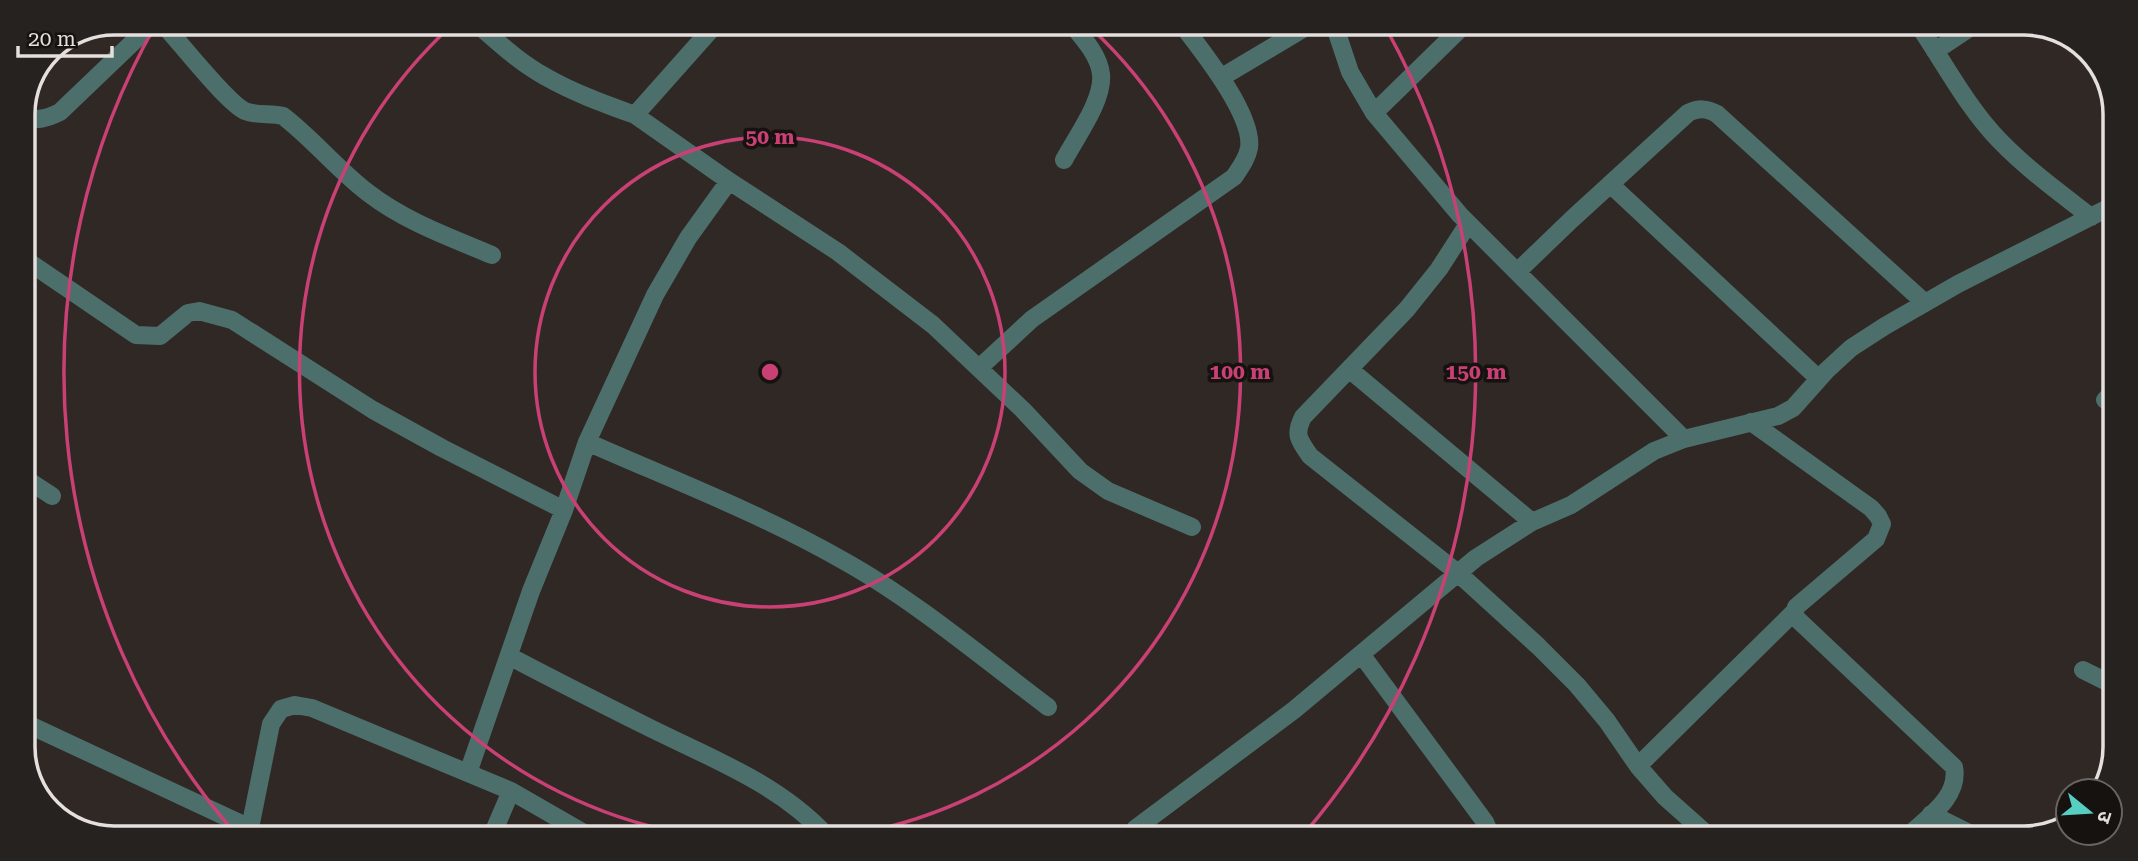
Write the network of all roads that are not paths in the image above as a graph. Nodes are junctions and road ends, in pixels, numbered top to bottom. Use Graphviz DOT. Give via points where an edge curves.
graph roads {
  1 [pos="140,35"];
  2 [pos="173,35"];
  3 [pos="490,35"];
  4 [pos="706,35"];
  5 [pos="1080,35"];
  6 [pos="1190,35"];
  7 [pos="1293,35"];
  8 [pos="1338,35"];
  9 [pos="1454,35"];
  10 [pos="1925,35"];
  11 [pos="1959,35"];
  12 [pos="1936,51"];
  13 [pos="1222,78"];
  14 [pos="1374,113"];
  15 [pos="635,115"];
  16 [pos="35,119"];
  17 [pos="1064,160"];
  18 [pos="729,181"];
  19 [pos="1610,184"];
  20 [pos="2103,211"];
  21 [pos="2091,217"];
  22 [pos="1468,223"];
  23 [pos="492,254"];
  24 [pos="35,266"];
  25 [pos="1517,272"];
  26 [pos="1925,303"];
  27 [pos="979,368"];
  28 [pos="1349,369"];
  29 [pos="1819,379"];
  30 [pos="1751,422"];
  31 [pos="1684,439"];
  32 [pos="587,442"];
  33 [pos="35,485"];
  34 [pos="52,496"];
  35 [pos="564,510"];
  36 [pos="1532,522"];
  37 [pos="1192,527"];
  38 [pos="1458,573"];
  39 [pos="1794,612"];
  40 [pos="1361,654"];
  41 [pos="509,656"];
  42 [pos="2083,670"];
  43 [pos="2103,680"];
  44 [pos="1048,707"];
  45 [pos="35,728"];
  46 [pos="1638,766"];
  47 [pos="468,773"];
  48 [pos="511,791"];
  49 [pos="1931,814"];
  50 [pos="241,826"];
  51 [pos="250,826"];
  52 [pos="495,826"];
  53 [pos="572,826"];
  54 [pos="816,826"];
  55 [pos="1144,826"];
  56 [pos="1487,826"];
  57 [pos="1698,826"];
  58 [pos="1918,826"];
  59 [pos="1955,826"];
  1 -- 16 [label="street" via="60,112"];
  2 -- 23 [label="street" via="235,105 252,113 283,116 386,206"];
  3 -- 15 [label="street" via="545,76"];
  4 -- 15 [label="street"];
  5 -- 17 [label="street" via="1095,56 1100,86 1096,103"];
  6 -- 13 [label="street"];
  7 -- 13 [label="street"];
  8 -- 14 [label="street" via="1350,72"];
  9 -- 14 [label="street"];
  10 -- 12 [label="street"];
  11 -- 12 [label="street"];
  12 -- 21 [label="street" via="1998,139"];
  13 -- 27 [label="street" via="1248,132 1250,147 1234,177 1032,319"];
  14 -- 22 [label="street"];
  15 -- 18 [label="street"];
  18 -- 27 [label="street" via="858,267 933,325"];
  18 -- 32 [label="street" via="655,295"];
  19 -- 25 [label="street"];
  19 -- 26 [label="street" via="1688,113 1698,108 1709,110"];
  19 -- 29 [label="street"];
  20 -- 21 [label="street"];
  21 -- 26 [label="street"];
  22 -- 25 [label="street"];
  22 -- 28 [label="street" via="1407,309"];
  24 -- 35 [label="street" via="136,335 160,336 188,313 199,311 232,320 373,410"];
  25 -- 31 [label="street"];
  26 -- 29 [label="street" via="1851,348"];
  27 -- 37 [label="street" via="1080,471 1108,491"];
  28 -- 36 [label="street"];
  28 -- 38 [label="street" via="1303,417 1298,428 1300,441 1310,456"];
  29 -- 30 [label="street" via="1793,408"];
  30 -- 31 [label="street"];
  30 -- 39 [label="street" via="1871,508 1882,524 1876,539"];
  31 -- 36 [label="street" via="1654,451 1571,505"];
  32 -- 35 [label="street"];
  32 -- 44 [label="street" via="846,562"];
  33 -- 34 [label="street"];
  35 -- 41 [label="street"];
  36 -- 38 [label="street"];
  38 -- 40 [label="street"];
  38 -- 46 [label="street" via="1577,685"];
  39 -- 46 [label="street"];
  39 -- 49 [label="street" via="1797,621 1954,767 1954,787"];
  40 -- 55 [label="street"];
  40 -- 56 [label="street"];
  41 -- 47 [label="street"];
  41 -- 54 [label="street" via="720,761 780,795"];
  42 -- 43 [label="street"];
  45 -- 50 [label="street"];
  46 -- 57 [label="street"];
  47 -- 48 [label="street"];
  47 -- 51 [label="street" via="313,708 295,705 281,709 271,724"];
  48 -- 52 [label="street"];
  48 -- 53 [label="street"];
  49 -- 58 [label="street"];
  49 -- 59 [label="street"];
}
